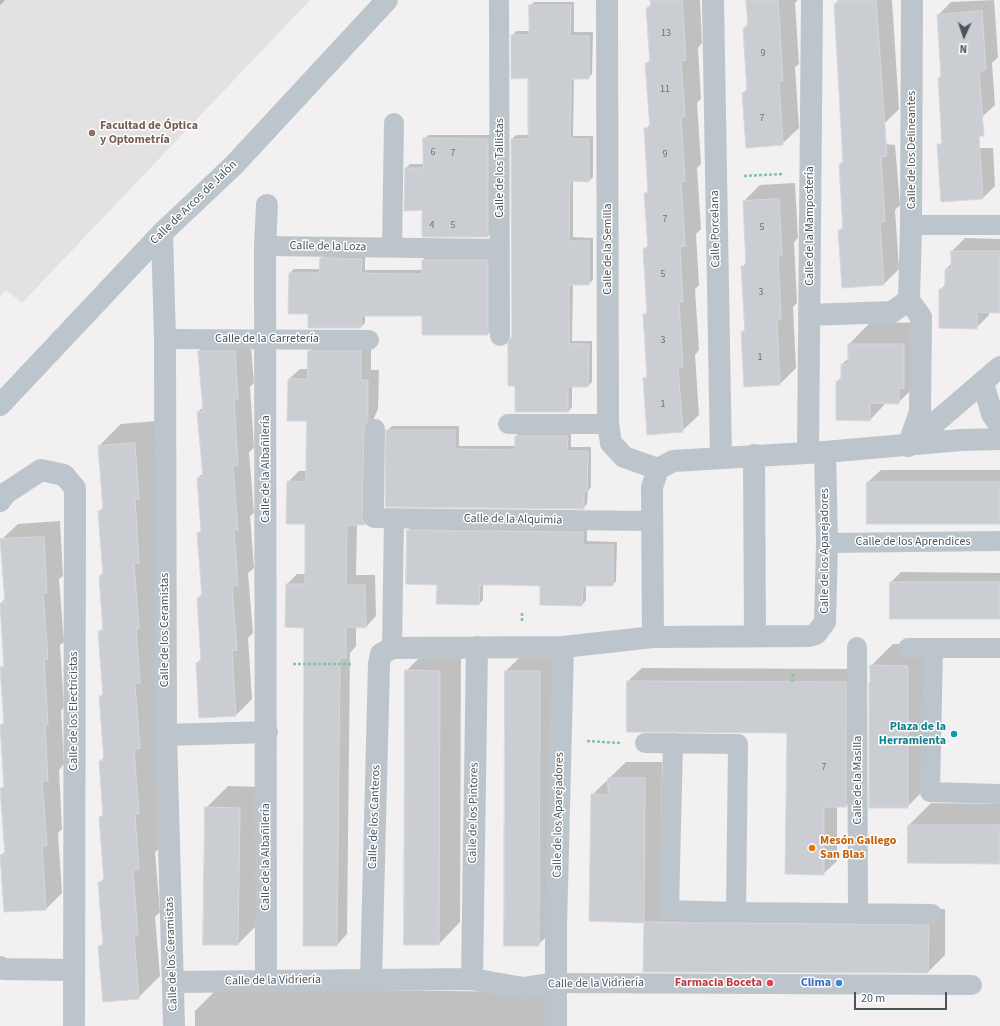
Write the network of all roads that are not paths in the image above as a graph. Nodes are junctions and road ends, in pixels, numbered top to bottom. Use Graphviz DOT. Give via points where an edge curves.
graph roads {
  1 [pos="387,0"];
  2 [pos="499,0"];
  3 [pos="607,0"];
  4 [pos="713,0"];
  5 [pos="812,0"];
  6 [pos="912,0"];
  7 [pos="394,123"];
  8 [pos="267,205"];
  9 [pos="1000,224"];
  10 [pos="911,225"];
  11 [pos="162,233"];
  12 [pos="265,246"];
  13 [pos="392,248"];
  14 [pos="500,249"];
  15 [pos="908,300"];
  16 [pos="809,315"];
  17 [pos="500,336"];
  18 [pos="165,339"];
  19 [pos="265,339"];
  20 [pos="369,340"];
  21 [pos="1000,367"];
  22 [pos="983,383"];
  23 [pos="0,405"];
  24 [pos="508,424"];
  25 [pos="608,424"];
  26 [pos="1000,426"];
  27 [pos="375,429"];
  28 [pos="1000,439"];
  29 [pos="908,446"];
  30 [pos="817,452"];
  31 [pos="754,455"];
  32 [pos="721,458"];
  33 [pos="658,469"];
  34 [pos="0,501"];
  35 [pos="394,518"];
  36 [pos="652,521"];
  37 [pos="1000,541"];
  38 [pos="827,543"];
  39 [pos="755,636"];
  40 [pos="653,637"];
  41 [pos="477,647"];
  42 [pos="563,647"];
  43 [pos="857,647"];
  44 [pos="908,648"];
  45 [pos="933,648"];
  46 [pos="1000,648"];
  47 [pos="384,655"];
  48 [pos="267,732"];
  49 [pos="166,735"];
  50 [pos="645,743"];
  51 [pos="672,743"];
  52 [pos="1000,794"];
  53 [pos="736,912"];
  54 [pos="858,913"];
  55 [pos="932,914"];
  56 [pos="0,967"];
  57 [pos="72,970"];
  58 [pos="472,979"];
  59 [pos="371,980"];
  60 [pos="266,981"];
  61 [pos="173,982"];
  62 [pos="555,983"];
  63 [pos="972,985"];
  64 [pos="74,1026"];
  65 [pos="174,1026"];
  66 [pos="556,1026"];
  1 -- 11 [label="street, Calle de Arcos de Jalón" via="234,165"];
  2 -- 14 [label="street, Calle de los Tallistas"];
  3 -- 25 [label="street, Calle de la Semilla"];
  4 -- 32 [label="street, Calle Porcelana"];
  5 -- 16 [label="street, Calle de la Mampostería"];
  6 -- 10 [label="street, Calle de los Delineantes"];
  7 -- 13 [label="street"];
  8 -- 12 [label="street, Calle de la Albañilería"];
  9 -- 10 [label="street"];
  10 -- 15 [label="street, Calle de los Delineantes"];
  11 -- 18 [label="street, Calle de los Ceramistas"];
  11 -- 23 [label="street, Calle de Arcos de Jalón"];
  12 -- 13 [label="street, Calle de la Loza"];
  12 -- 19 [label="street, Calle de la Albañilería"];
  13 -- 14 [label="street, Calle de la Loza"];
  14 -- 17 [label="street, Calle de los Tallistas"];
  15 -- 16 [label="street" via="892,312"];
  15 -- 29 [label="street" via="921,317 920,412"];
  16 -- 30 [label="street, Calle de la Mampostería"];
  18 -- 19 [label="street, Calle de la Carretería"];
  18 -- 49 [label="street, Calle de los Ceramistas"];
  19 -- 20 [label="street, Calle de la Carretería"];
  19 -- 48 [label="street, Calle de la Albañilería"];
  21 -- 22 [label="street"];
  22 -- 26 [label="street" via="992,414"];
  22 -- 29 [label="street"];
  24 -- 25 [label="street"];
  25 -- 33 [label="street, Calle de la Semilla" via="611,443 624,457"];
  27 -- 35 [label="street, Calle de la Alquimia" via="374,518"];
  28 -- 29 [label="street"];
  29 -- 30 [label="street"];
  30 -- 31 [label="street"];
  30 -- 38 [label="street, Calle de los Aparejadores"];
  31 -- 32 [label="street"];
  31 -- 39 [label="street"];
  32 -- 33 [label="street" via="673,461"];
  33 -- 36 [label="street" via="652,486"];
  34 -- 57 [label="street, Calle de los Electricistas" via="6,493 41,470 64,475 75,488"];
  35 -- 36 [label="street, Calle de la Alquimia"];
  35 -- 47 [label="street, Calle de los Canteros"];
  36 -- 40 [label="street"];
  37 -- 38 [label="street, Calle de los Aprendices"];
  38 -- 39 [label="street, Calle de los Aparejadores" via="825,622 816,634"];
  39 -- 40 [label="street, Calle de los Aparejadores"];
  40 -- 42 [label="street, Calle de los Aparejadores"];
  41 -- 42 [label="street, Calle de los Aparejadores"];
  41 -- 47 [label="street, Calle de los Aparejadores"];
  41 -- 58 [label="street, Calle de los Pintores"];
  42 -- 62 [label="street, Calle de los Aparejadores"];
  43 -- 54 [label="street, Calle de la Masilla"];
  44 -- 45 [label="street"];
  45 -- 46 [label="street"];
  45 -- 52 [label="street" via="930,792"];
  47 -- 59 [label="street, Calle de los Canteros"];
  48 -- 49 [label="street"];
  48 -- 60 [label="street, Calle de la Albañilería"];
  49 -- 61 [label="street, Calle de los Ceramistas"];
  50 -- 51 [label="street"];
  51 -- 53 [label="street" via="738,744"];
  51 -- 53 [label="street" via="669,910"];
  53 -- 54 [label="street"];
  54 -- 55 [label="street"];
  56 -- 57 [label="street"];
  57 -- 64 [label="street, Calle de los Electricistas"];
  58 -- 59 [label="street, Calle de la Vidriería"];
  58 -- 62 [label="street, Calle de la Vidriería" via="523,988"];
  59 -- 60 [label="street, Calle de la Vidriería"];
  60 -- 61 [label="street, Calle de la Vidriería"];
  61 -- 65 [label="street, Calle de los Ceramistas"];
  62 -- 63 [label="street, Calle de la Vidriería"];
  62 -- 66 [label="street"];
}
